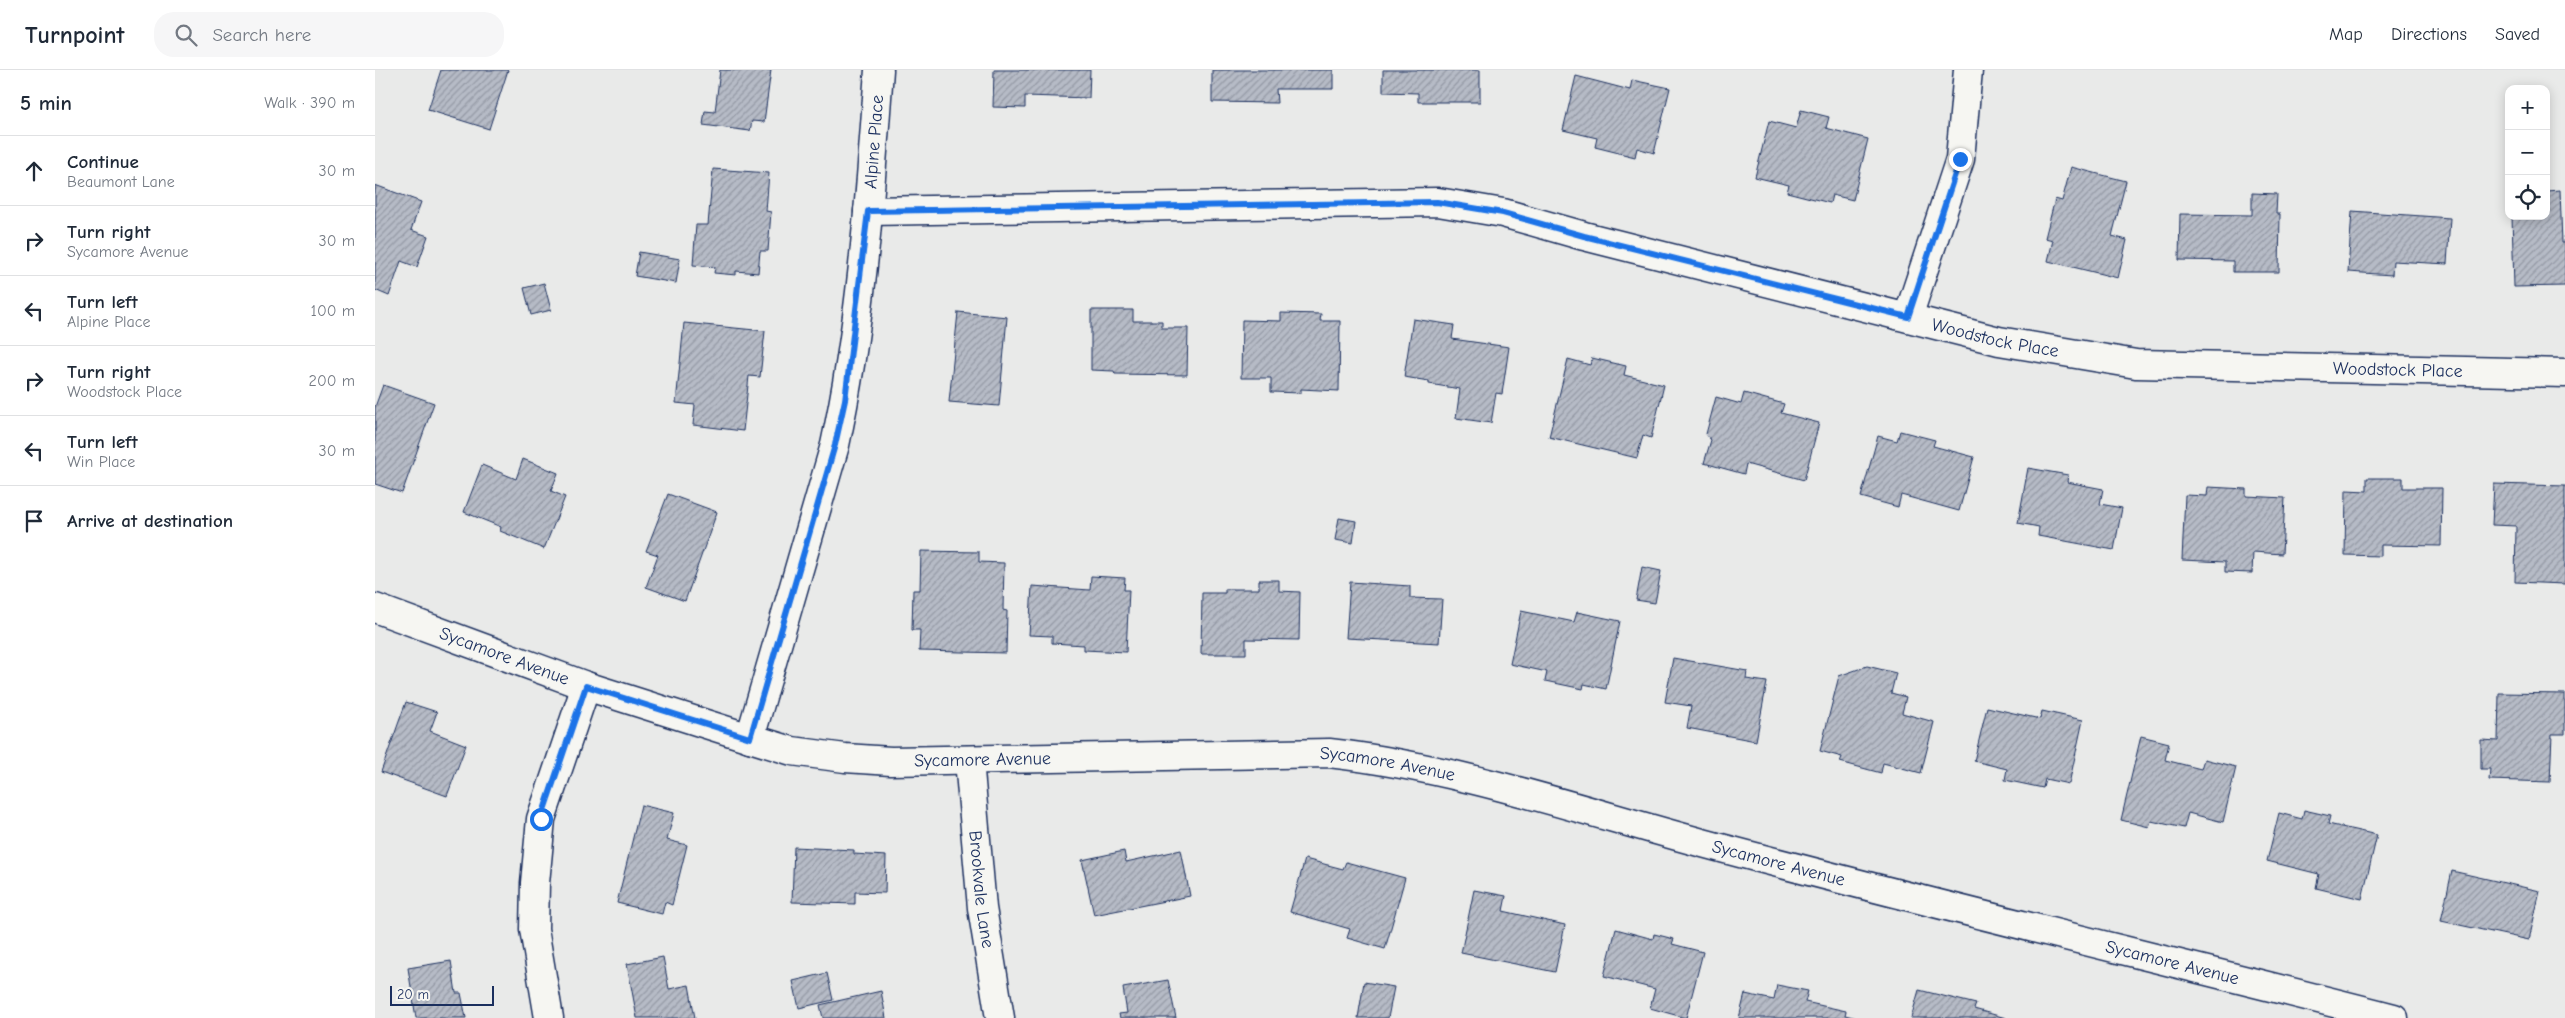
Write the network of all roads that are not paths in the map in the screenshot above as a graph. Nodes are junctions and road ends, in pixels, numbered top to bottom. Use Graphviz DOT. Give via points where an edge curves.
graph roads {
  1 [pos="879,70"];
  2 [pos="1969,70"];
  3 [pos="868,211"];
  4 [pos="1908,317"];
  5 [pos="2565,373"];
  6 [pos="375,608"];
  7 [pos="586,686"];
  8 [pos="750,738"];
  9 [pos="969,760"];
  10 [pos="549,1018"];
  11 [pos="1001,1018"];
  12 [pos="2393,1018"];
  1 -- 3 [label="street, Alpine Place"];
  2 -- 4 [label="street" via="1960,159"];
  3 -- 4 [label="street, Woodstock Place" via="1437,202 1503,213"];
  3 -- 8 [label="street, Alpine Place" via="845,400 835,445"];
  4 -- 5 [label="street, Woodstock Place" via="1999,342 2136,364"];
  6 -- 7 [label="street, Sycamore Avenue"];
  7 -- 8 [label="street, Sycamore Avenue"];
  7 -- 10 [label="street" via="541,819 535,929"];
  8 -- 9 [label="street, Sycamore Avenue" via="792,750 845,758"];
  9 -- 11 [label="street, Brookvale Lane" via="982,908"];
  9 -- 12 [label="street, Sycamore Avenue" via="1329,753 1382,759 1480,781 1723,849 2017,925"];
}
